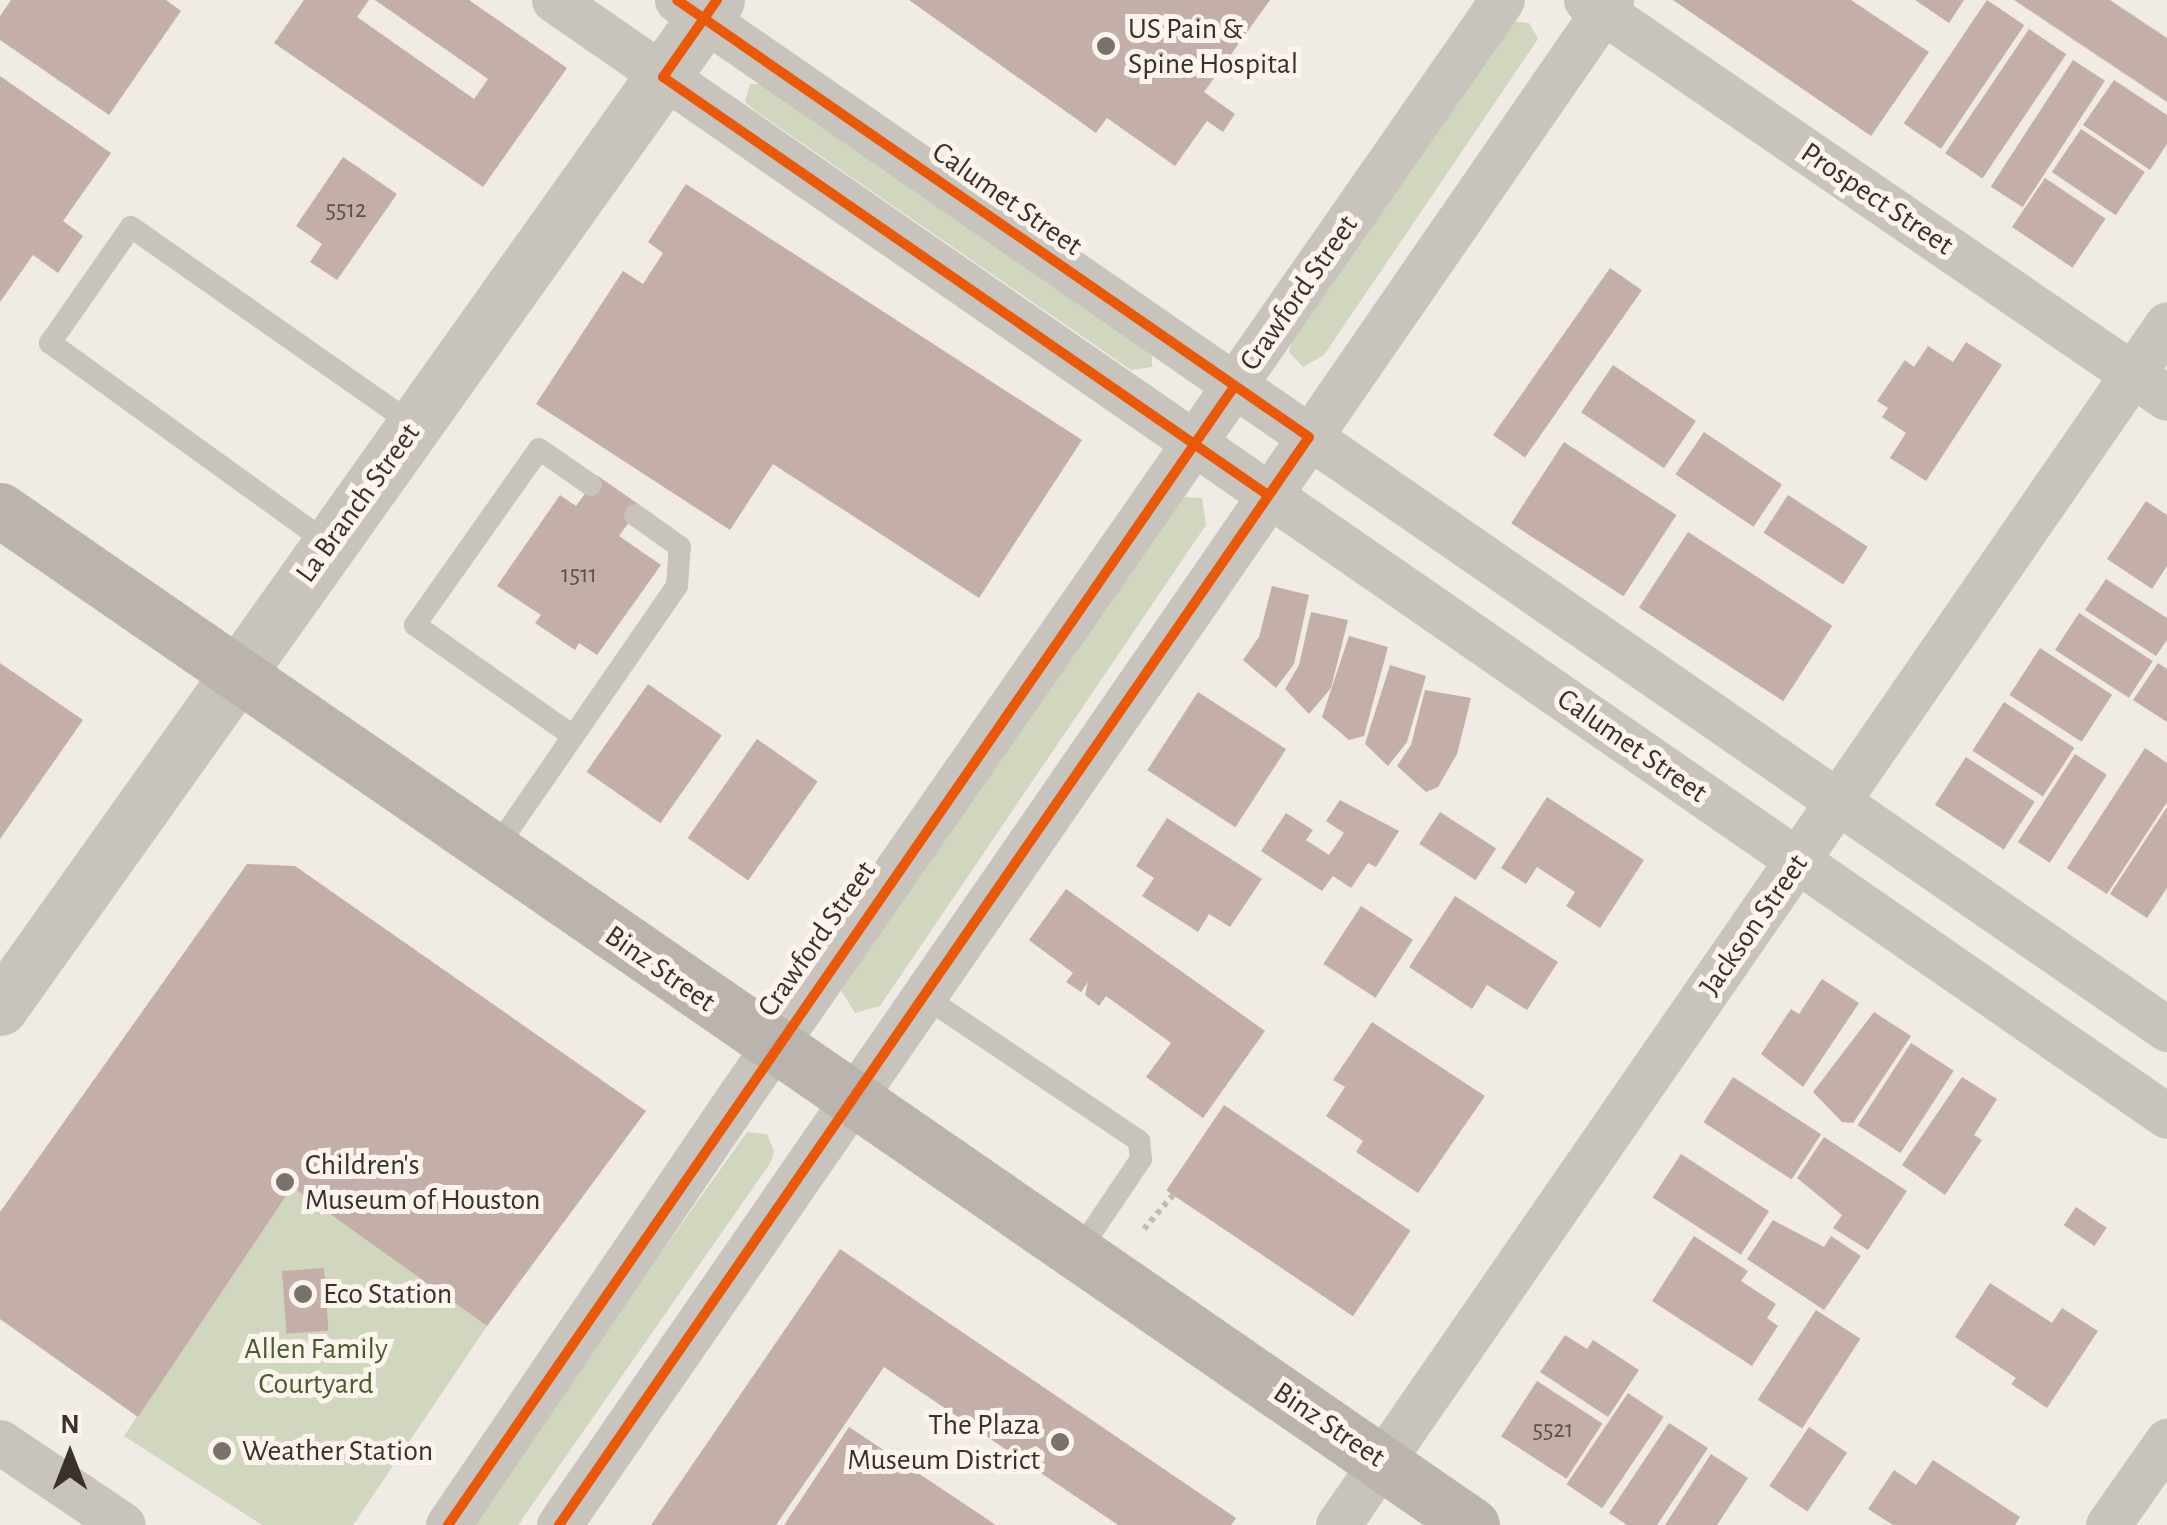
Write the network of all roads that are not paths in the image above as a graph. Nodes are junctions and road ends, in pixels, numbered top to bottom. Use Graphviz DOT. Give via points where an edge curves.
graph roads {
  1 [pos="554,0"];
  2 [pos="1502,0"];
  3 [pos="1600,4"];
  4 [pos="699,6"];
  5 [pos="664,77"];
  6 [pos="2167,324"];
  7 [pos="2150,386"];
  8 [pos="1234,387"];
  9 [pos="414,424"];
  10 [pos="1309,438"];
  11 [pos="1194,445"];
  12 [pos="591,485"];
  13 [pos="1268,495"];
  14 [pos="0,510"];
  15 [pos="634,515"];
  16 [pos="329,544"];
  17 [pos="236,674"];
  18 [pos="574,736"];
  19 [pos="1839,802"];
  20 [pos="492,853"];
  21 [pos="1799,860"];
  22 [pos="922,995"];
  23 [pos="0,1008"];
  24 [pos="2167,1029"];
  25 [pos="773,1046"];
  26 [pos="850,1099"];
  27 [pos="2167,1116"];
  28 [pos="1078,1254"];
  29 [pos="2167,1441"];
  30 [pos="0,1442"];
  31 [pos="1382,1461"];
  32 [pos="123,1525"];
  33 [pos="448,1525"];
  34 [pos="559,1525"];
  35 [pos="1338,1525"];
  36 [pos="1472,1525"];
  37 [pos="2108,1525"];
  1 -- 5 [label="street, Calumet Street"];
  2 -- 8 [label="street, Crawford Street"];
  3 -- 7 [label="street, Prospect Street"];
  3 -- 10 [label="street"];
  4 -- 5 [label="street, La Branch Street"];
  4 -- 8 [label="street, Calumet Street"];
  5 -- 9 [label="street, La Branch Street"];
  5 -- 11 [label="street, Calumet Street"];
  6 -- 7 [label="street, Jackson Street"];
  7 -- 19 [label="street, Jackson Street"];
  8 -- 10 [label="street, Calumet Street"];
  8 -- 11 [label="street, Crawford Street"];
  9 -- 16 [label="street, La Branch Street"];
  9 -- 16 [label="lane" via="131,226 50,342"];
  10 -- 13 [label="street"];
  10 -- 19 [label="street, Calumet Street"];
  11 -- 13 [label="street, Calumet Street"];
  11 -- 25 [label="street, Crawford Street"];
  12 -- 18 [label="lane" via="539,449 415,625"];
  13 -- 21 [label="street, Calumet Street"];
  13 -- 22 [label="street"];
  14 -- 17 [label="main road, Binz Street"];
  15 -- 18 [label="lane" via="680,546 677,586"];
  16 -- 17 [label="street, La Branch Street"];
  17 -- 20 [label="main road, Binz Street"];
  17 -- 23 [label="street, La Branch Street"];
  18 -- 20 [label="lane"];
  19 -- 21 [label="street, Jackson Street"];
  19 -- 24 [label="street, Calumet Street"];
  20 -- 25 [label="main road, Binz Street"];
  21 -- 27 [label="street, Calumet Street"];
  21 -- 31 [label="street, Jackson Street"];
  22 -- 26 [label="street"];
  22 -- 28 [label="lane" via="1138,1141 1141,1159"];
  25 -- 26 [label="main road, Binz Street"];
  25 -- 33 [label="street, Crawford Street"];
  26 -- 28 [label="main road, Binz Street"];
  26 -- 34 [label="street"];
  28 -- 31 [label="main road, Binz Street"];
  29 -- 37 [label="street"];
  30 -- 32 [label="street"];
  31 -- 35 [label="street, Jackson Street"];
  31 -- 36 [label="main road, Binz Street"];
}
